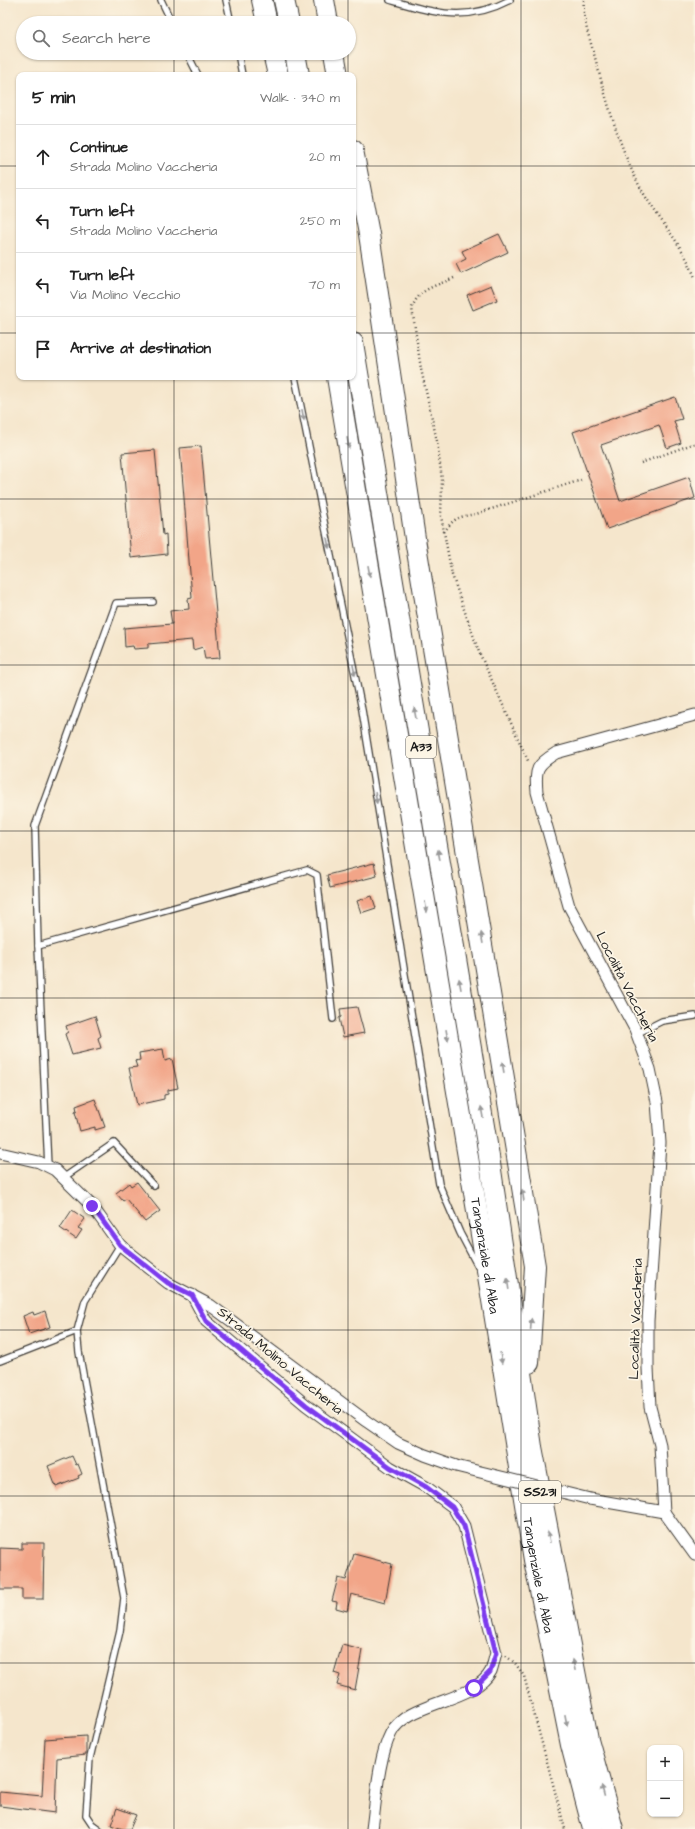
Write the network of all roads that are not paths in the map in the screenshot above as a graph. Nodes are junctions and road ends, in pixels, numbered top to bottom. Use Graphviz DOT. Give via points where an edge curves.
graph roads {
  1 [pos="161,0"];
  2 [pos="226,0"];
  3 [pos="262,0"];
  4 [pos="284,0"];
  5 [pos="324,0"];
  6 [pos="390,0"];
  7 [pos="510,0"];
  8 [pos="169,16"];
  9 [pos="229,16"];
  10 [pos="265,16"];
  11 [pos="287,16"];
  12 [pos="327,16"];
  13 [pos="190,60"];
  14 [pos="239,60"];
  15 [pos="275,60"];
  16 [pos="296,60"];
  17 [pos="335,60"];
  18 [pos="196,72"];
  19 [pos="241,72"];
  20 [pos="277,72"];
  21 [pos="298,72"];
  22 [pos="337,72"];
  23 [pos="356,166"];
  24 [pos="356,362"];
  25 [pos="296,380"];
  26 [pos="338,380"];
  27 [pos="153,602"];
  28 [pos="695,715"];
  29 [pos="38,946"];
  30 [pos="695,1016"];
  31 [pos="333,1019"];
  32 [pos="636,1034"];
  33 [pos="488,1150"];
  34 [pos="0,1153"];
  35 [pos="468,1154"];
  36 [pos="48,1167"];
  37 [pos="63,1178"];
  38 [pos="154,1186"];
  39 [pos="120,1245"];
  40 [pos="490,1288"];
  41 [pos="192,1295"];
  42 [pos="77,1331"];
  43 [pos="0,1361"];
  44 [pos="532,1447"];
  45 [pos="664,1512"];
  46 [pos="695,1555"];
  47 [pos="99,1829"];
  48 [pos="372,1829"];
  49 [pos="593,1829"];
  50 [pos="613,1829"];
  1 -- 8 [label="lane"];
  2 -- 9 [label="lane"];
  3 -- 10 [label="highway"];
  4 -- 11 [label="highway"];
  5 -- 12 [label="highway"];
  6 -- 7 [label="lane" via="433,13 464,14 497,7"];
  13 -- 18 [label="lane"];
  14 -- 19 [label="lane"];
  15 -- 20 [label="highway"];
  16 -- 21 [label="highway"];
  17 -- 22 [label="highway"];
  44 -- 23 [label="highway, one-way" via="529,1358 534,1266"];
  33 -- 24 [label="highway, A33, one-way"];
  25 -- 40 [label="lane, one-way" via="362,710 439,1184 460,1233"];
  26 -- 35 [label="highway, A33, one-way"];
  27 -- 29 [label="lane" via="116,603 35,826"];
  28 -- 32 [label="street, Località Vaccheria" via="556,753 541,762 536,773 537,792 569,906"];
  29 -- 31 [label="lane" via="307,870 317,875"];
  29 -- 36 [label="lane"];
  30 -- 32 [label="lane" via="662,1021"];
  32 -- 45 [label="street, Località Vaccheria" via="650,1070 660,1143 648,1321 648,1368 650,1407 660,1445"];
  44 -- 33 [label="highway, SS231, one-way"];
  34 -- 36 [label="street" via="39,1162"];
  35 -- 40 [label="highway, Tangenziale di Alba / SS231"];
  36 -- 37 [label="street"];
  37 -- 38 [label="lane" via="114,1143"];
  37 -- 39 [label="street" via="92,1206"];
  39 -- 41 [label="street" via="168,1283"];
  39 -- 42 [label="lane" via="85,1301"];
  40 -- 49 [label="highway, Tangenziale di Alba / SS231, one-way" via="534,1560 571,1745"];
  41 -- 45 [label="street, Strada Molino Vaccheria, bridge" via="210,1305 398,1443 456,1466 590,1500"];
  41 -- 48 [label="street, Strada Molino Vaccheria" via="206,1321 306,1405 390,1467 426,1487 452,1507 464,1526 496,1653 490,1672 474,1688 408,1716 391,1732 384,1753"];
  42 -- 43 [label="lane"];
  42 -- 47 [label="lane" via="124,1598 120,1631 90,1758 86,1815"];
  50 -- 44 [label="highway, SS231, one-way" via="588,1739"];
  45 -- 46 [label="street"];
}
